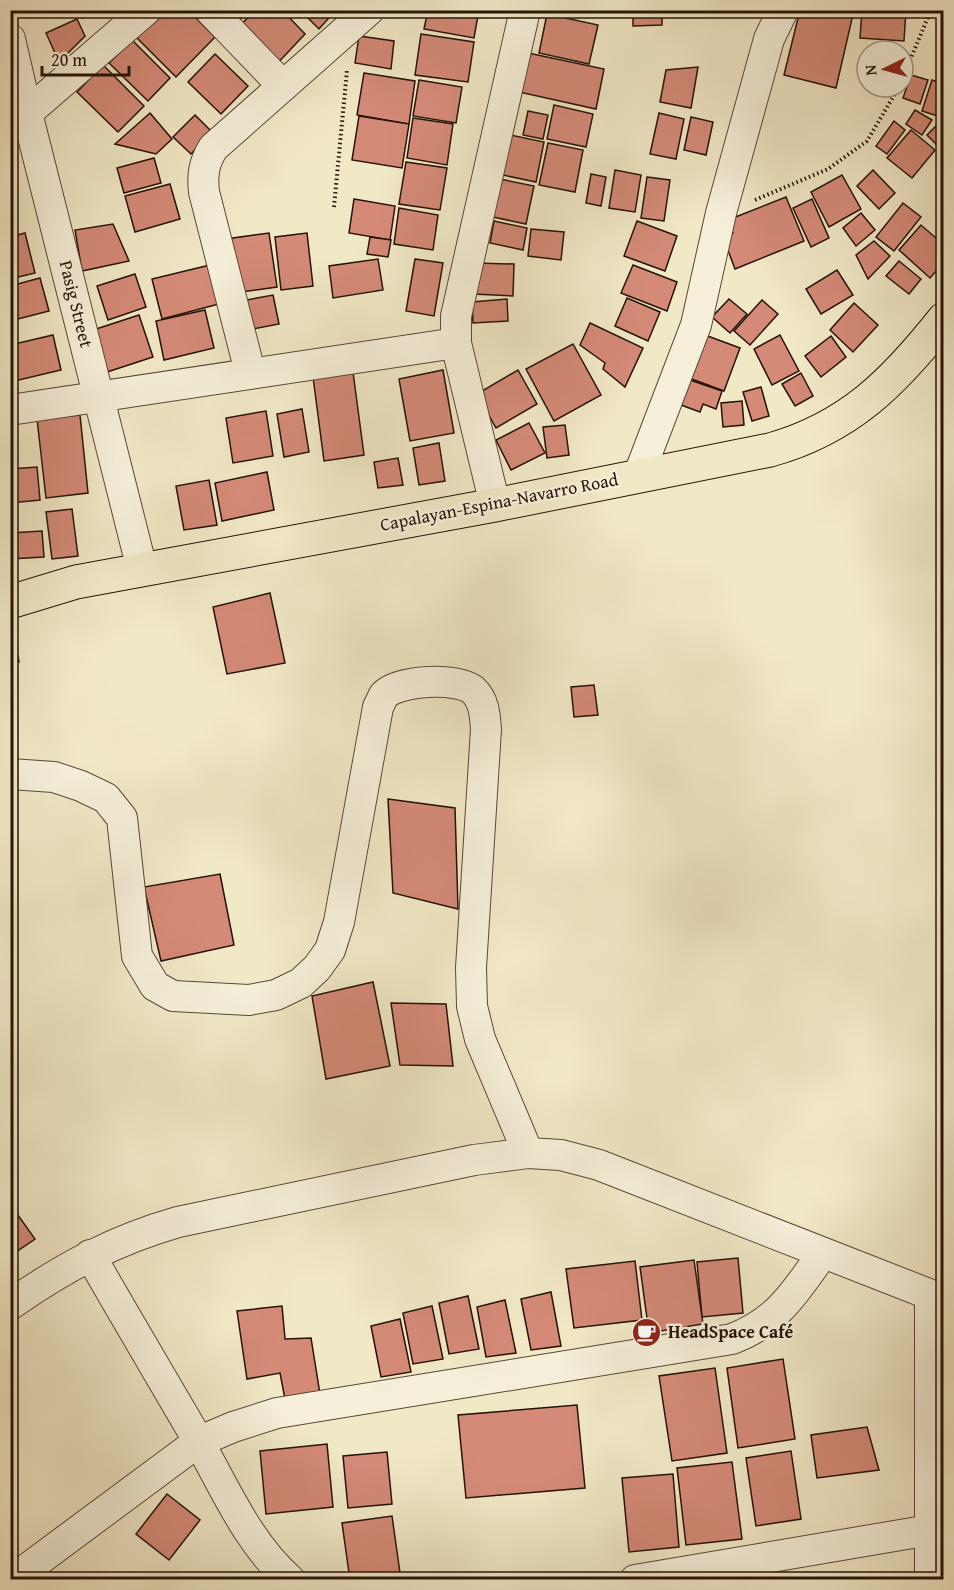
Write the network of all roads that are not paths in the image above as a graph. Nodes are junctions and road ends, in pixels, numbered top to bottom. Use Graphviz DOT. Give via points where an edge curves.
graph roads {
  1 [pos="146,10"];
  2 [pos="210,10"];
  3 [pos="525,10"];
  4 [pos="783,10"];
  5 [pos="361,17"];
  6 [pos="10,39"];
  7 [pos="283,86"];
  8 [pos="27,113"];
  9 [pos="944,319"];
  10 [pos="456,343"];
  11 [pos="250,372"];
  12 [pos="100,396"];
  13 [pos="10,410"];
  14 [pos="639,474"];
  15 [pos="495,505"];
  16 [pos="142,569"];
  17 [pos="10,602"];
  18 [pos="10,774"];
  19 [pos="528,1153"];
  20 [pos="823,1253"];
  21 [pos="90,1255"];
  22 [pos="937,1298"];
  23 [pos="10,1305"];
  24 [pos="198,1442"];
  25 [pos="930,1530"];
  26 [pos="676,1576"];
  27 [pos="16,1579"];
  28 [pos="290,1580"];
  29 [pos="635,1580"];
  30 [pos="930,1580"];
  1 -- 8 [label="street"];
  2 -- 7 [label="street"];
  3 -- 10 [label="street" via="461,286"];
  4 -- 14 [label="street" via="769,39 721,213 696,325"];
  5 -- 7 [label="street"];
  6 -- 8 [label="street, Pasig Street"];
  7 -- 11 [label="street" via="213,148 204,162 202,178"];
  8 -- 12 [label="street, Pasig Street"];
  9 -- 14 [label="main road, Capalayan-Espina-Navarro Road" via="906,365 852,414 827,429 770,450"];
  10 -- 11 [label="street"];
  10 -- 15 [label="street"];
  11 -- 12 [label="street"];
  12 -- 13 [label="street"];
  12 -- 16 [label="street, Pasig Street"];
  14 -- 15 [label="main road, Capalayan-Espina-Navarro Road"];
  15 -- 16 [label="main road, Capalayan-Espina-Navarro Road"];
  16 -- 17 [label="main road, Capalayan-Espina-Navarro Road" via="76,582"];
  18 -- 19 [label="street" via="54,777 81,786 106,798 122,818 137,956 155,986 173,996 249,1000 276,995 300,982 330,950 339,922 378,707 384,695 414,683 461,683 472,690 480,699 486,729 472,1006 480,1039"];
  19 -- 20 [label="street" via="561,1155 599,1165"];
  19 -- 21 [label="street" via="474,1160 178,1222 135,1234"];
  20 -- 22 [label="street"];
  20 -- 24 [label="street" via="785,1306 752,1331 732,1339 277,1413"];
  21 -- 23 [label="street"];
  21 -- 24 [label="street"];
  22 -- 25 [label="street"];
  24 -- 27 [label="street"];
  24 -- 28 [label="street" via="253,1536"];
  25 -- 26 [label="street"];
  25 -- 30 [label="street"];
  26 -- 29 [label="street"];
}
